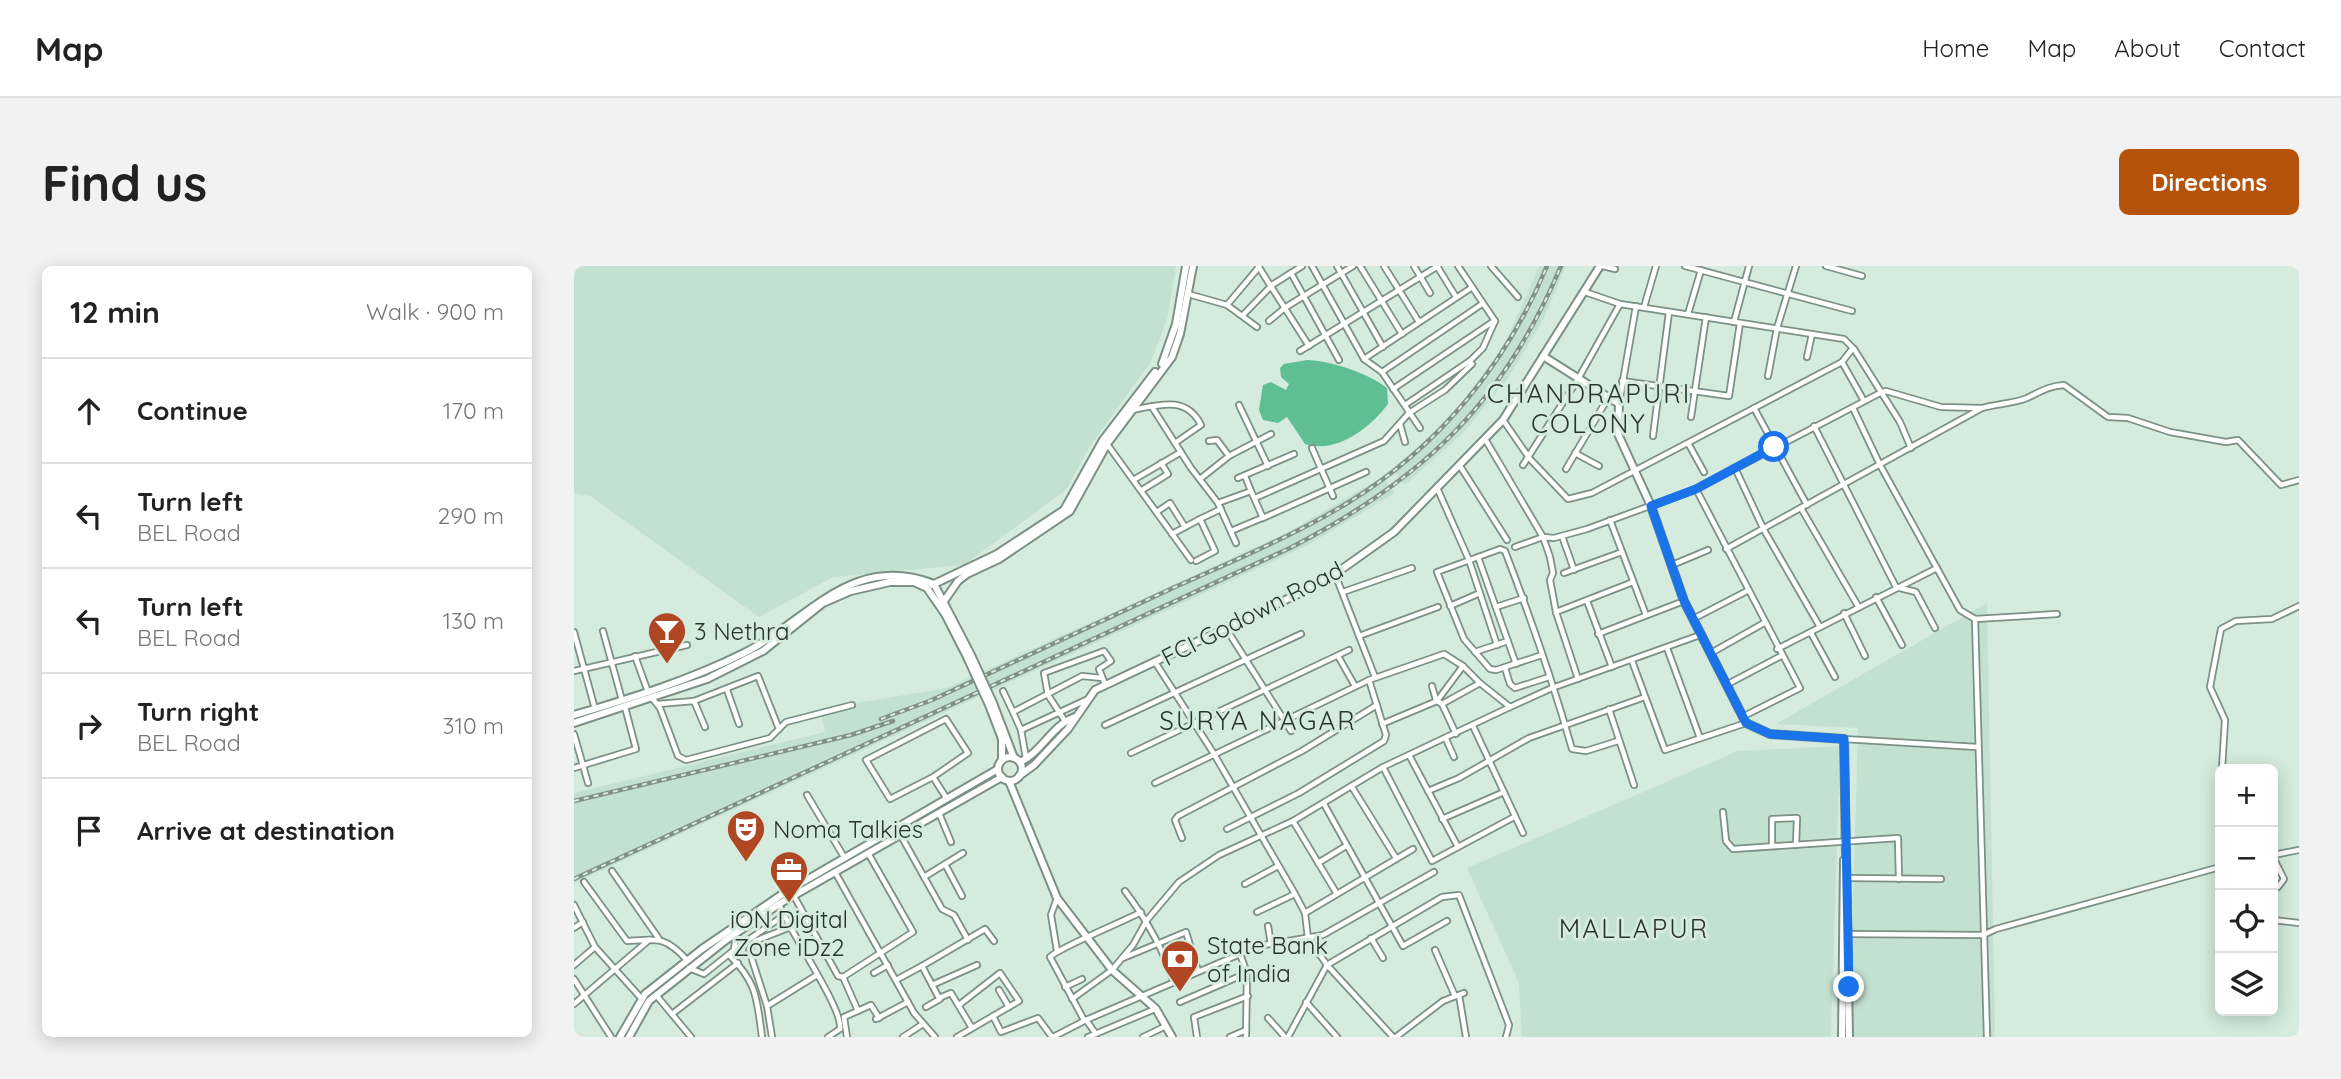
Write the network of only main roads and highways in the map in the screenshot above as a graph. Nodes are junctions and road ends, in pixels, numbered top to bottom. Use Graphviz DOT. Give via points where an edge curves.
graph roads {
  1 [pos="1186,266"];
  2 [pos="1193,266"];
  3 [pos="1601,266"];
  4 [pos="1543,356"];
  5 [pos="931,586"];
  6 [pos="942,604"];
  7 [pos="624,704"];
  8 [pos="991,704"];
  9 [pos="574,715"];
  10 [pos="1075,717"];
  11 [pos="574,723"];
  12 [pos="1002,760"];
  13 [pos="1020,760"];
  14 [pos="998,769"];
  15 [pos="1019,776"];
  16 [pos="1005,779"];
  17 [pos="950,801"];
  18 [pos="1846,841"];
  19 [pos="1846,934"];
  20 [pos="628,1032"];
  21 [pos="620,1037"];
  22 [pos="1172,1037"];
  23 [pos="1842,1037"];
  24 [pos="1849,1037"];
  1 -- 5 [label="main road" via="1167,355 1103,440 1064,510 997,554"];
  2 -- 6 [label="main road" via="1172,357 1107,444 1075,503 1062,519 967,575"];
  3 -- 4 [label="main road, FCI Godown Road"];
  4 -- 10 [label="main road, FCI Godown Road" via="1503,420 1394,532 1335,574 1227,630 1103,681"];
  4 -- 18 [label="main road" via="1619,404 1618,434 1651,506 1684,601 1744,720 1770,734 1842,739"];
  5 -- 6 [label="main road"];
  5 -- 7 [label="main road" via="905,576 847,586 814,603 757,645 652,698"];
  6 -- 8 [label="main road, bridge"];
  7 -- 9 [label="main road"];
  7 -- 11 [label="main road"];
  8 -- 12 [label="main road" via="1002,739"];
  8 -- 13 [label="main road"];
  10 -- 13 [label="main road, FCI Godown Road"];
  10 -- 15 [label="main road, FCI Godown Road" via="1046,754"];
  12 -- 13 [label="main road"];
  12 -- 14 [label="main road"];
  13 -- 15 [label="main road"];
  14 -- 16 [label="main road"];
  14 -- 17 [label="main road"];
  15 -- 16 [label="main road, FCI Godown Road"];
  16 -- 17 [label="main road, FCI Godown Road"];
  16 -- 22 [label="main road" via="1057,898 1112,970 1156,1009"];
  17 -- 20 [label="main road" via="938,813 736,933 656,995"];
  17 -- 20 [label="main road" via="831,865 687,960 641,998"];
  18 -- 19 [label="main road"];
  18 -- 19 [label="main road"];
  19 -- 23 [label="main road"];
  19 -- 24 [label="main road"];
  20 -- 21 [label="main road"];
}
